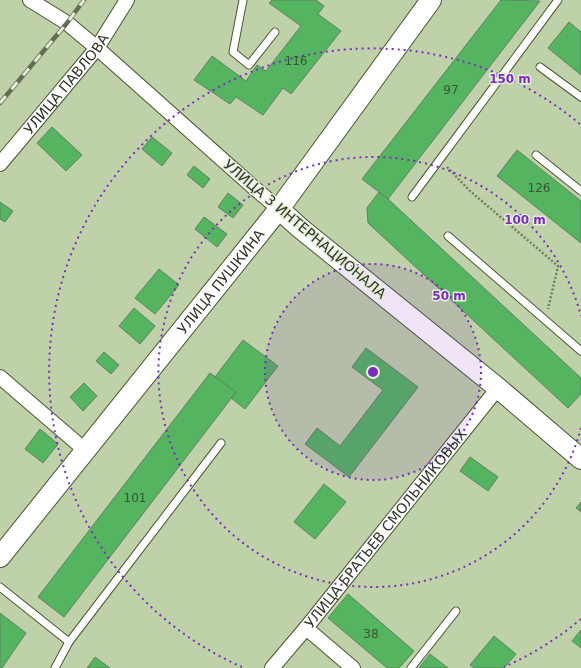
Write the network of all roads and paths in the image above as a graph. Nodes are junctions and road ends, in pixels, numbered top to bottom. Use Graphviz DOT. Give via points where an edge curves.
graph roads {
  1 [pos="127,0"];
  2 [pos="244,0"];
  3 [pos="431,0"];
  4 [pos="558,0"];
  5 [pos="36,4"];
  6 [pos="275,32"];
  7 [pos="98,48"];
  8 [pos="540,67"];
  9 [pos="581,97"];
  10 [pos="536,155"];
  11 [pos="439,160"];
  12 [pos="0,164"];
  13 [pos="581,191"];
  14 [pos="412,197"];
  15 [pos="279,209"];
  16 [pos="448,236"];
  17 [pos="545,320"];
  18 [pos="581,351"];
  19 [pos="0,377"];
  20 [pos="498,388"];
  21 [pos="221,443"];
  22 [pos="85,450"];
  23 [pos="581,459"];
  24 [pos="0,556"];
  25 [pos="0,587"];
  26 [pos="456,612"];
  27 [pos="306,628"];
  28 [pos="69,642"];
  29 [pos="55,668"];
  30 [pos="272,668"];
  31 [pos="353,668"];
  32 [pos="411,668"];
  1 -- 7 [label="street, УЛИЦА ПАВЛОВА"];
  2 -- 6 [label="lane" via="232,52 249,65"];
  3 -- 15 [label="street, УЛИЦА ПУШКИНА"];
  4 -- 11 [label="lane"];
  5 -- 7 [label="street, УЛИЦА 3 ИНТЕРНАЦИОНАЛА" via="67,23"];
  7 -- 12 [label="street, УЛИЦА ПАВЛОВА"];
  7 -- 15 [label="street, УЛИЦА 3 ИНТЕРНАЦИОНАЛА"];
  8 -- 9 [label="lane"];
  10 -- 13 [label="lane"];
  11 -- 14 [label="lane"];
  11 -- 17 [label="path" via="470,191 558,266"];
  15 -- 20 [label="street, УЛИЦА 3 ИНТЕРНАЦИОНАЛА"];
  15 -- 22 [label="street, УЛИЦА ПУШКИНА"];
  16 -- 17 [label="lane"];
  17 -- 18 [label="lane"];
  19 -- 22 [label="street"];
  20 -- 23 [label="street, УЛИЦА 3 ИНТЕРНАЦИОНАЛА"];
  20 -- 27 [label="street, УЛИЦА БРАТЬЕВ СМОЛЬНИКОВЫХ"];
  21 -- 28 [label="lane"];
  22 -- 24 [label="street, УЛИЦА ПУШКИНА"];
  25 -- 28 [label="lane"];
  26 -- 32 [label="lane"];
  27 -- 30 [label="street, УЛИЦА БРАТЬЕВ СМОЛЬНИКОВЫХ"];
  27 -- 31 [label="street"];
  28 -- 29 [label="lane"];
}
